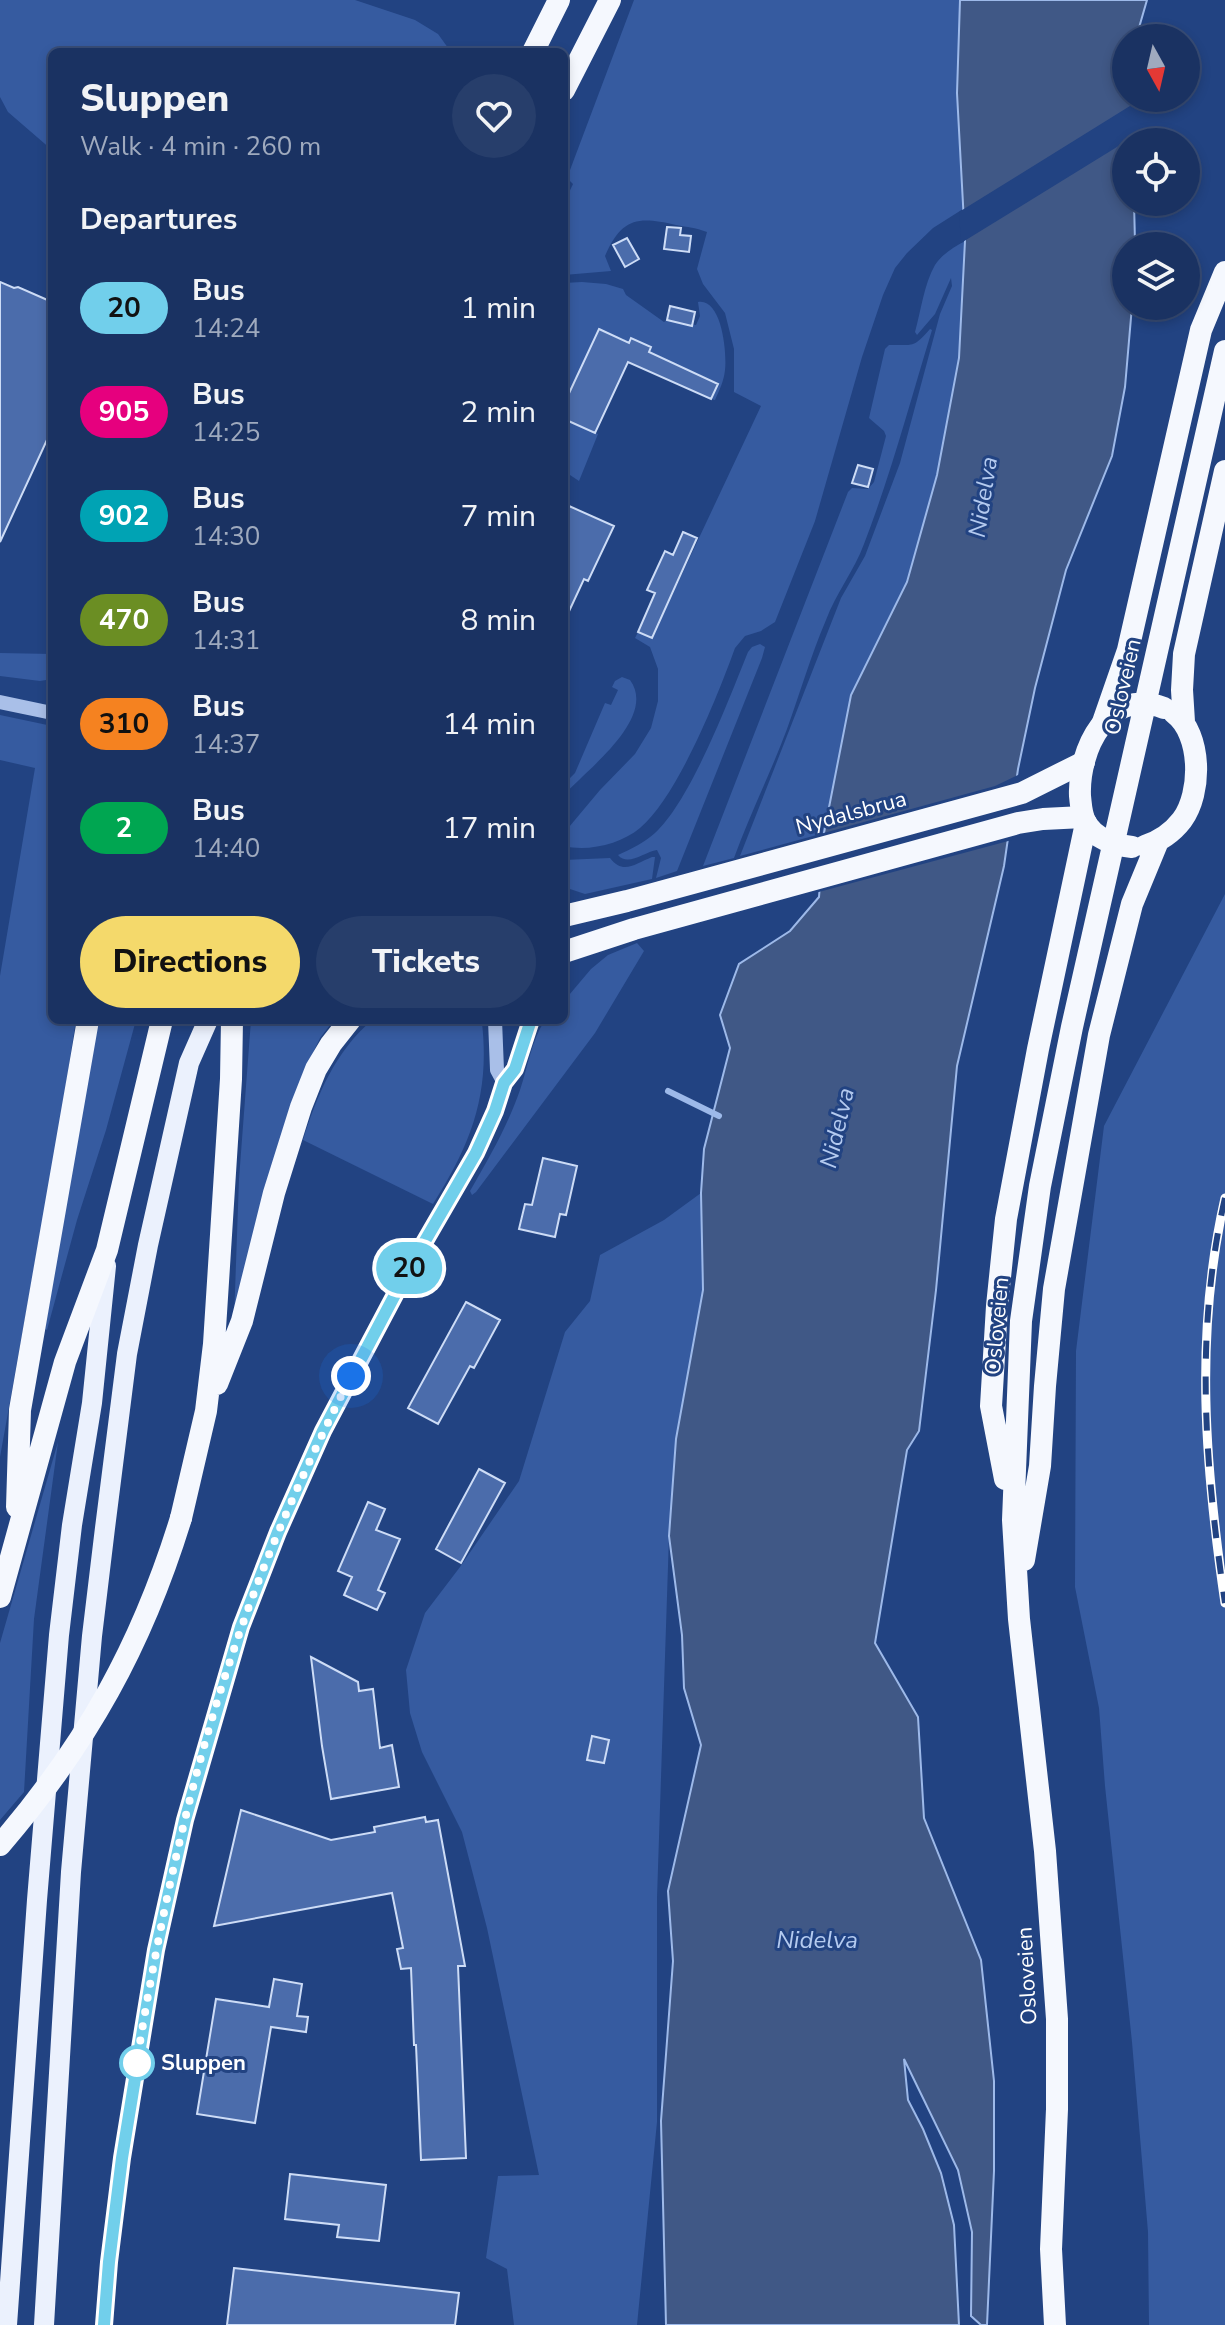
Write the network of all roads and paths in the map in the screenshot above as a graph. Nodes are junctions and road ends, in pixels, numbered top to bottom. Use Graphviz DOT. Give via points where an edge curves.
graph roads {
  1 [pos="559,0"];
  2 [pos="610,0"];
  3 [pos="535,48"];
  4 [pos="568,82"];
  5 [pos="1225,272"];
  6 [pos="1225,351"];
  7 [pos="1225,471"];
  8 [pos="0,702"];
  9 [pos="48,712"];
  10 [pos="1103,722"];
  11 [pos="1184,722"];
  12 [pos="1084,762"];
  13 [pos="1084,820"];
  14 [pos="1158,841"];
  15 [pos="568,915"];
  16 [pos="568,956"];
  17 [pos="87,1024"];
  18 [pos="161,1024"];
  19 [pos="206,1024"];
  20 [pos="232,1024"];
  21 [pos="347,1024"];
  22 [pos="495,1024"];
  23 [pos="530,1024"];
  24 [pos="504,1083"];
  25 [pos="107,1250"];
  26 [pos="206,1411"];
  27 [pos="1013,1520"];
  28 [pos="16,1544"];
  29 [pos="1018,1593"];
  30 [pos="0,1597"];
  31 [pos="0,1845"];
  32 [pos="7,2325"];
  33 [pos="44,2325"];
  34 [pos="104,2325"];
  35 [pos="1055,2325"];
  1 -- 3 [label="highway"];
  2 -- 4 [label="highway"];
  5 -- 10 [label="highway" via="1201,330 1128,650"];
  6 -- 27 [label="highway, Osloveien" via="1040,1186 1021,1321"];
  7 -- 11 [label="highway" via="1184,654"];
  8 -- 9 [label="street"];
  10 -- 11 [label="highway, bridge" via="1118,710 1142,704 1164,708"];
  10 -- 12 [label="highway, bridge"];
  11 -- 14 [label="highway" via="1196,755 1193,789 1183,819"];
  12 -- 13 [label="highway, bridge"];
  12 -- 15 [label="highway, Nydalsbrua" via="1022,793"];
  13 -- 14 [label="highway, bridge" via="1111,843 1132,847"];
  13 -- 16 [label="highway" via="1018,823 634,929"];
  13 -- 27 [label="highway" via="1016,1161 997,1306 991,1406"];
  14 -- 29 [label="highway" via="1132,904 1099,1035 1054,1289 1040,1466"];
  17 -- 28 [label="highway" via="20,1410"];
  18 -- 25 [label="highway"];
  19 -- 33 [label="main road" via="189,1063 148,1245 127,1354 105,1528 71,1872"];
  20 -- 26 [label="highway" via="219,1282"];
  21 -- 26 [label="highway" via="316,1069 301,1107 242,1321"];
  22 -- 24 [label="street" via="497,1070"];
  23 -- 24 [label="street" via="515,1069"];
  24 -- 34 [label="street" via="476,1153 323,1431 241,1627 185,1820 156,1950 122,2158"];
  25 -- 28 [label="highway" via="65,1362"];
  25 -- 32 [label="main road" via="92,1403 59,1635"];
  26 -- 31 [label="highway, bridge" via="181,1518 150,1608 88,1729"];
  27 -- 29 [label="highway, Osloveien"];
  28 -- 30 [label="highway"];
  29 -- 35 [label="highway, Osloveien" via="1057,2019 1051,2249"];
}
